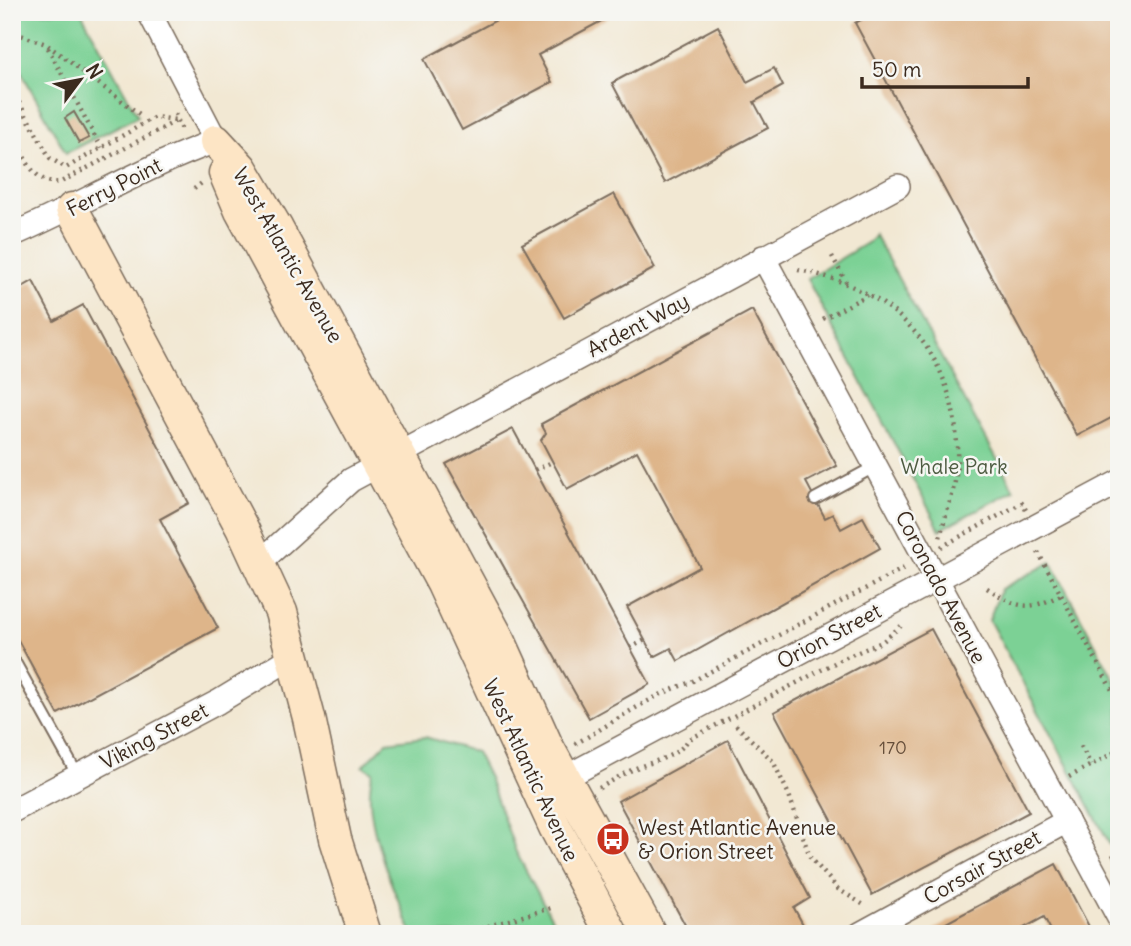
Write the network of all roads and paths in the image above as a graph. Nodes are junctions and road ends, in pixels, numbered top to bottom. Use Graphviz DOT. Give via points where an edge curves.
graph roads {
  1 [pos="149,12"];
  2 [pos="12,27"];
  3 [pos="46,44"];
  4 [pos="12,90"];
  5 [pos="142,116"];
  6 [pos="12,132"];
  7 [pos="216,141"];
  8 [pos="101,148"];
  9 [pos="203,182"];
  10 [pos="898,186"];
  11 [pos="194,189"];
  12 [pos="72,209"];
  13 [pos="12,234"];
  14 [pos="832,256"];
  15 [pos="763,257"];
  16 [pos="798,270"];
  17 [pos="847,283"];
  18 [pos="869,294"];
  19 [pos="822,319"];
  20 [pos="388,459"];
  21 [pos="552,462"];
  22 [pos="876,466"];
  23 [pos="535,471"];
  24 [pos="1119,482"];
  25 [pos="815,499"];
  26 [pos="940,538"];
  27 [pos="1038,552"];
  28 [pos="259,563"];
  29 [pos="912,563"];
  30 [pos="937,578"];
  31 [pos="987,588"];
  32 [pos="1061,595"];
  33 [pos="908,621"];
  34 [pos="645,640"];
  35 [pos="631,648"];
  36 [pos="12,656"];
  37 [pos="294,656"];
  38 [pos="1119,702"];
  39 [pos="736,725"];
  40 [pos="1081,746"];
  41 [pos="1119,750"];
  42 [pos="1091,765"];
  43 [pos="556,773"];
  44 [pos="78,776"];
  45 [pos="1069,777"];
  46 [pos="597,789"];
  47 [pos="12,811"];
  48 [pos="1067,821"];
  49 [pos="1119,853"];
  50 [pos="1112,857"];
  51 [pos="864,905"];
  52 [pos="554,907"];
  53 [pos="1119,918"];
  54 [pos="365,934"];
  55 [pos="461,934"];
  56 [pos="612,934"];
  57 [pos="650,934"];
  58 [pos="860,934"];
  1 -- 7 [label="street"];
  2 -- 3 [label="path" via="15,33"];
  3 -- 5 [label="path"];
  3 -- 8 [label="path"];
  4 -- 8 [label="path" via="59,166 66,168"];
  6 -- 8 [label="path" via="35,175 51,184 177,120 155,117"];
  7 -- 12 [label="street, Ferry Point"];
  7 -- 20 [label="street, West Atlantic Avenue" via="241,211"];
  9 -- 11 [label="path"];
  10 -- 15 [label="street, Ardent Way"];
  12 -- 13 [label="street, Ferry Point"];
  12 -- 28 [label="street"];
  14 -- 17 [label="path"];
  15 -- 20 [label="street, Ardent Way"];
  15 -- 22 [label="street, Coronado Avenue"];
  16 -- 17 [label="path"];
  17 -- 18 [label="path"];
  18 -- 19 [label="path"];
  18 -- 26 [label="path" via="918,335 950,396 957,468"];
  20 -- 28 [label="street, Ardent Way" via="343,486"];
  20 -- 43 [label="street, West Atlantic Avenue" via="443,584"];
  21 -- 23 [label="path"];
  22 -- 25 [label="lane"];
  22 -- 30 [label="street, Coronado Avenue"];
  24 -- 30 [label="street, Orion Street"];
  27 -- 32 [label="path"];
  28 -- 37 [label="street"];
  29 -- 43 [label="path" via="689,683 658,694"];
  30 -- 43 [label="street, Orion Street"];
  30 -- 48 [label="street, Coronado Avenue"];
  31 -- 32 [label="path" via="1022,607"];
  32 -- 38 [label="path"];
  33 -- 46 [label="path" via="873,647"];
  34 -- 35 [label="path"];
  36 -- 44 [label="lane"];
  37 -- 44 [label="street, Viking Street"];
  37 -- 54 [label="street" via="335,839"];
  39 -- 51 [label="path" via="773,761 810,857 838,889"];
  40 -- 42 [label="path"];
  41 -- 42 [label="path"];
  42 -- 45 [label="path"];
  43 -- 56 [label="street, West Atlantic Avenue"];
  43 -- 57 [label="street, West Atlantic Avenue"];
  44 -- 47 [label="street, Viking Street"];
  48 -- 53 [label="street, Coronado Avenue"];
  48 -- 58 [label="street, Corsair Street"];
  49 -- 50 [label="path"];
  52 -- 55 [label="path"];
}
